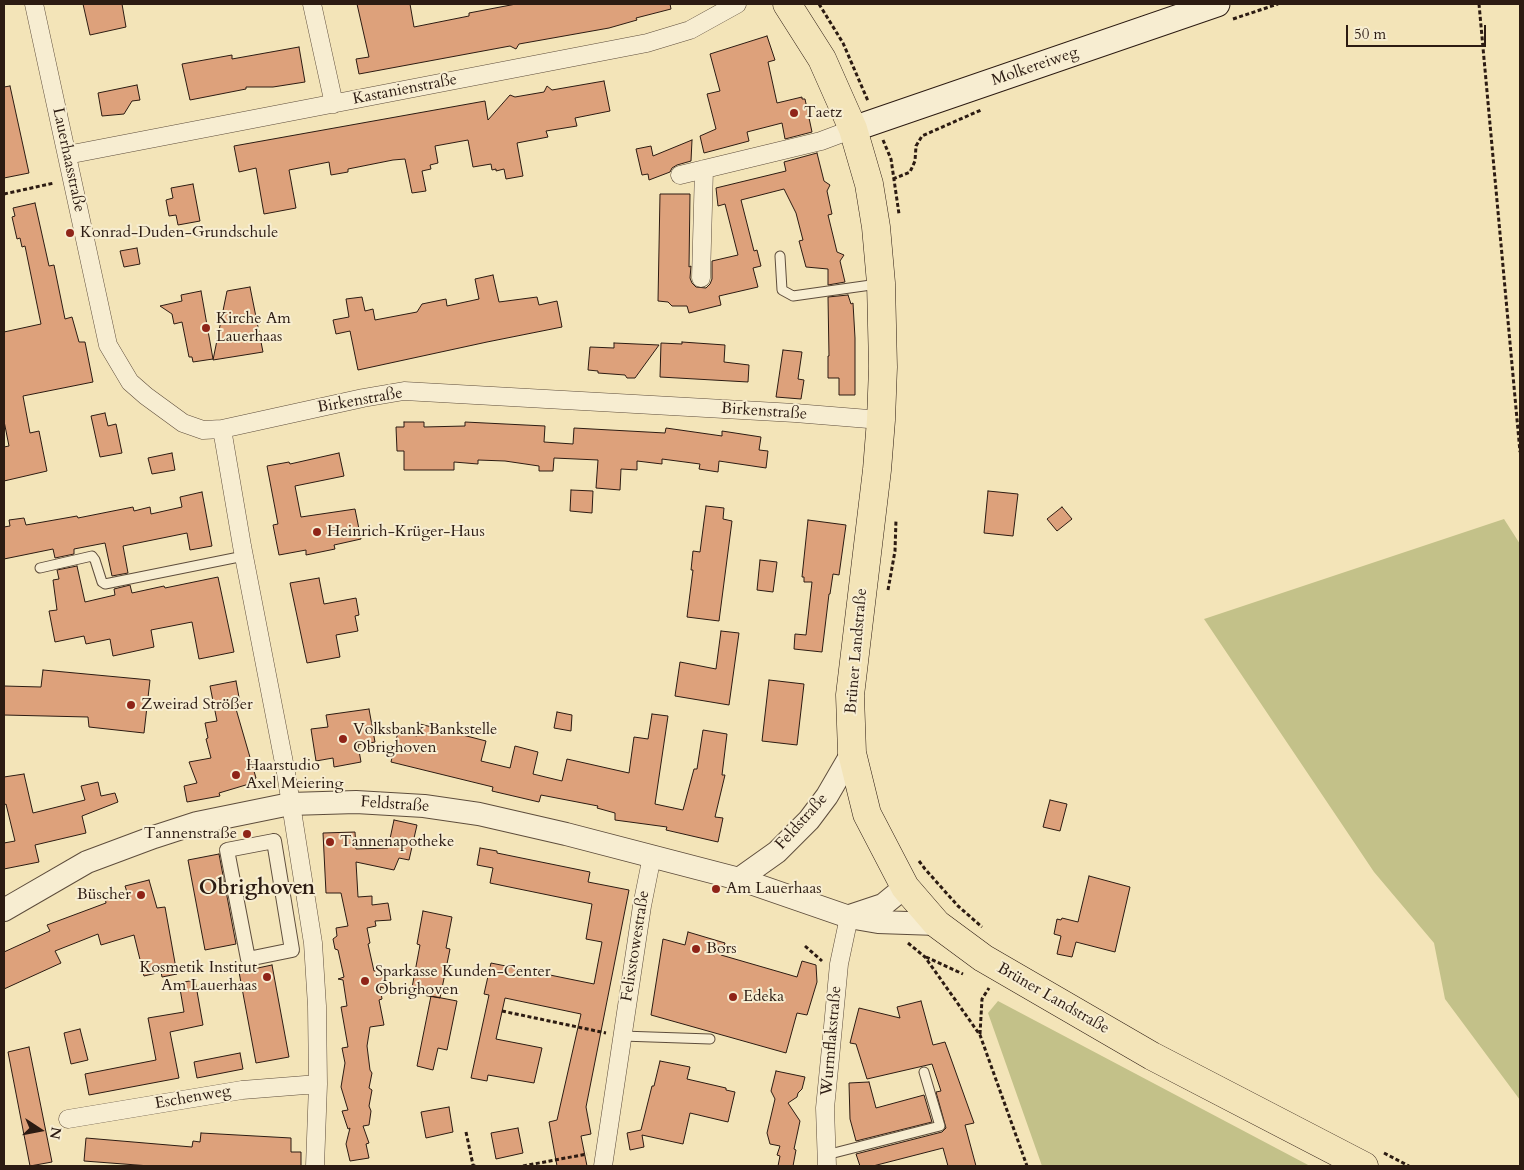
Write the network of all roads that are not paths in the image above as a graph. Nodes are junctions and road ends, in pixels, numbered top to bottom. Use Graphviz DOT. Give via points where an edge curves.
graph roads {
  1 [pos="34,4"];
  2 [pos="312,4"];
  3 [pos="737,4"];
  4 [pos="787,4"];
  5 [pos="1224,12"];
  6 [pos="334,104"];
  7 [pos="853,129"];
  8 [pos="66,155"];
  9 [pos="704,169"];
  10 [pos="680,175"];
  11 [pos="780,256"];
  12 [pos="701,278"];
  13 [pos="881,283"];
  14 [pos="881,420"];
  15 [pos="222,429"];
  16 [pos="244,556"];
  17 [pos="40,568"];
  18 [pos="852,753"];
  19 [pos="290,804"];
  20 [pos="274,841"];
  21 [pos="652,856"];
  22 [pos="739,879"];
  23 [pos="905,887"];
  24 [pos="4,910"];
  25 [pos="850,917"];
  26 [pos="937,924"];
  27 [pos="622,1036"];
  28 [pos="710,1039"];
  29 [pos="924,1072"];
  30 [pos="318,1084"];
  31 [pos="68,1119"];
  32 [pos="604,1158"];
  33 [pos="1374,1160"];
  34 [pos="827,1161"];
  35 [pos="315,1166"];
  1 -- 8 [label="street, Lauerhaasstraße"];
  2 -- 6 [label="street"];
  3 -- 6 [label="street, Kastanienstraße" via="690,30 647,43"];
  4 -- 7 [label="main road, Brüner Landstraße" via="822,59"];
  5 -- 7 [label="main road, Molkereiweg"];
  6 -- 8 [label="street, Kastanienstraße"];
  7 -- 9 [label="street" via="821,141"];
  7 -- 13 [label="main road, Brüner Landstraße" via="869,184"];
  8 -- 15 [label="street, Lauerhaasstraße" via="108,345 130,382 146,396 183,422 203,430"];
  9 -- 10 [label="street"];
  9 -- 12 [label="street"];
  11 -- 13 [label="lane" via="782,290 793,296"];
  13 -- 14 [label="main road, Brüner Landstraße"];
  14 -- 15 [label="street, Birkenstraße" via="404,392"];
  14 -- 18 [label="main road, Brüner Landstraße" via="850,695"];
  15 -- 16 [label="street"];
  16 -- 17 [label="lane" via="105,584 92,556"];
  16 -- 19 [label="street"];
  18 -- 22 [label="street, Feldstraße" via="809,820 777,852"];
  18 -- 23 [label="main road, Brüner Landstraße" via="866,814"];
  19 -- 21 [label="street, Feldstraße" via="356,802 424,806 489,816"];
  19 -- 24 [label="street, Feldstraße" via="197,823 138,843 87,862"];
  19 -- 30 [label="street" via="313,943"];
  20 -- 20 [label="street" via="227,850 248,959 292,950"];
  21 -- 22 [label="street, Feldstraße"];
  21 -- 27 [label="street, Felixstowestraße"];
  22 -- 25 [label="street, Feldstraße"];
  23 -- 25 [label="street" via="883,905"];
  23 -- 26 [label="main road, Brüner Landstraße"];
  25 -- 26 [label="street, Feldstraße" via="878,922"];
  25 -- 34 [label="street, Wurmflakstraße" via="839,964 830,1049 825,1108"];
  26 -- 33 [label="main road, Brüner Landstraße" via="1000,969 1144,1052"];
  27 -- 28 [label="lane"];
  27 -- 32 [label="street, Felixstowestraße"];
  29 -- 34 [label="lane" via="940,1126"];
  30 -- 31 [label="street, Eschenweg" via="242,1090"];
  30 -- 35 [label="street"];
}
